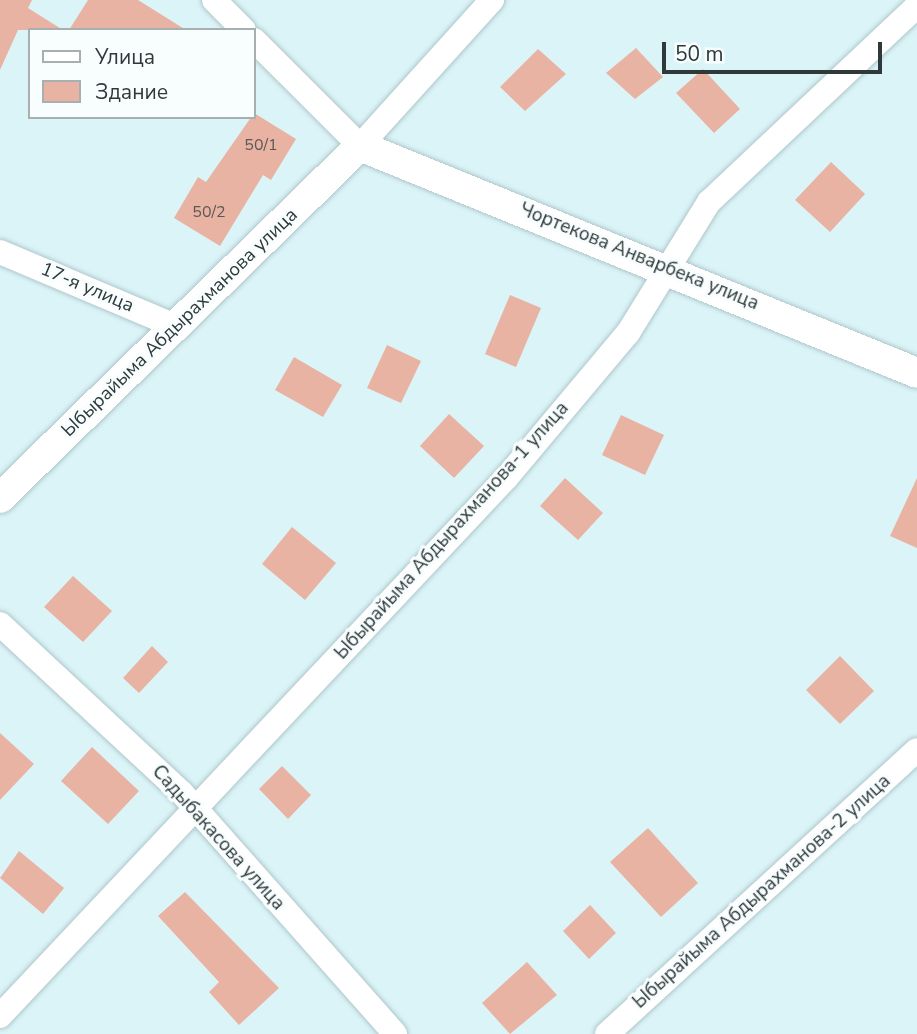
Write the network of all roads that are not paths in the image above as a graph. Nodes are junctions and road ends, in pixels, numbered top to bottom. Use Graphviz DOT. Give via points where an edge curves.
graph roads {
  1 [pos="214,0"];
  2 [pos="478,6"];
  3 [pos="917,6"];
  4 [pos="242,28"];
  5 [pos="256,42"];
  6 [pos="360,146"];
  7 [pos="0,252"];
  8 [pos="670,267"];
  9 [pos="173,325"];
  10 [pos="917,373"];
  11 [pos="0,498"];
  12 [pos="0,624"];
  13 [pos="917,750"];
  14 [pos="193,808"];
  15 [pos="0,1016"];
  16 [pos="395,1034"];
  17 [pos="607,1034"];
  1 -- 4 [label="street"];
  2 -- 6 [label="street"];
  3 -- 8 [label="street, Ыбырайыма Абдырахманова-1 улица" via="709,202"];
  5 -- 6 [label="street"];
  6 -- 8 [label="street, Чортекова Анварбека улица"];
  6 -- 9 [label="street, Ыбырайыма Абдырахманова улица" via="263,245"];
  7 -- 9 [label="street, 17-я улица"];
  8 -- 10 [label="street, Чортекова Анварбека улица"];
  8 -- 14 [label="street, Ыбырайыма Абдырахманова-1 улица" via="628,333 507,477"];
  9 -- 11 [label="street, Ыбырайыма Абдырахманова улица"];
  12 -- 14 [label="street, Садыбакасова улица"];
  13 -- 17 [label="street, Ыбырайыма Абдырахманова-2 улица"];
  14 -- 15 [label="street, Ыбырайыма Абдырахманова-1 улица"];
  14 -- 16 [label="street, Садыбакасова улица"];
}
